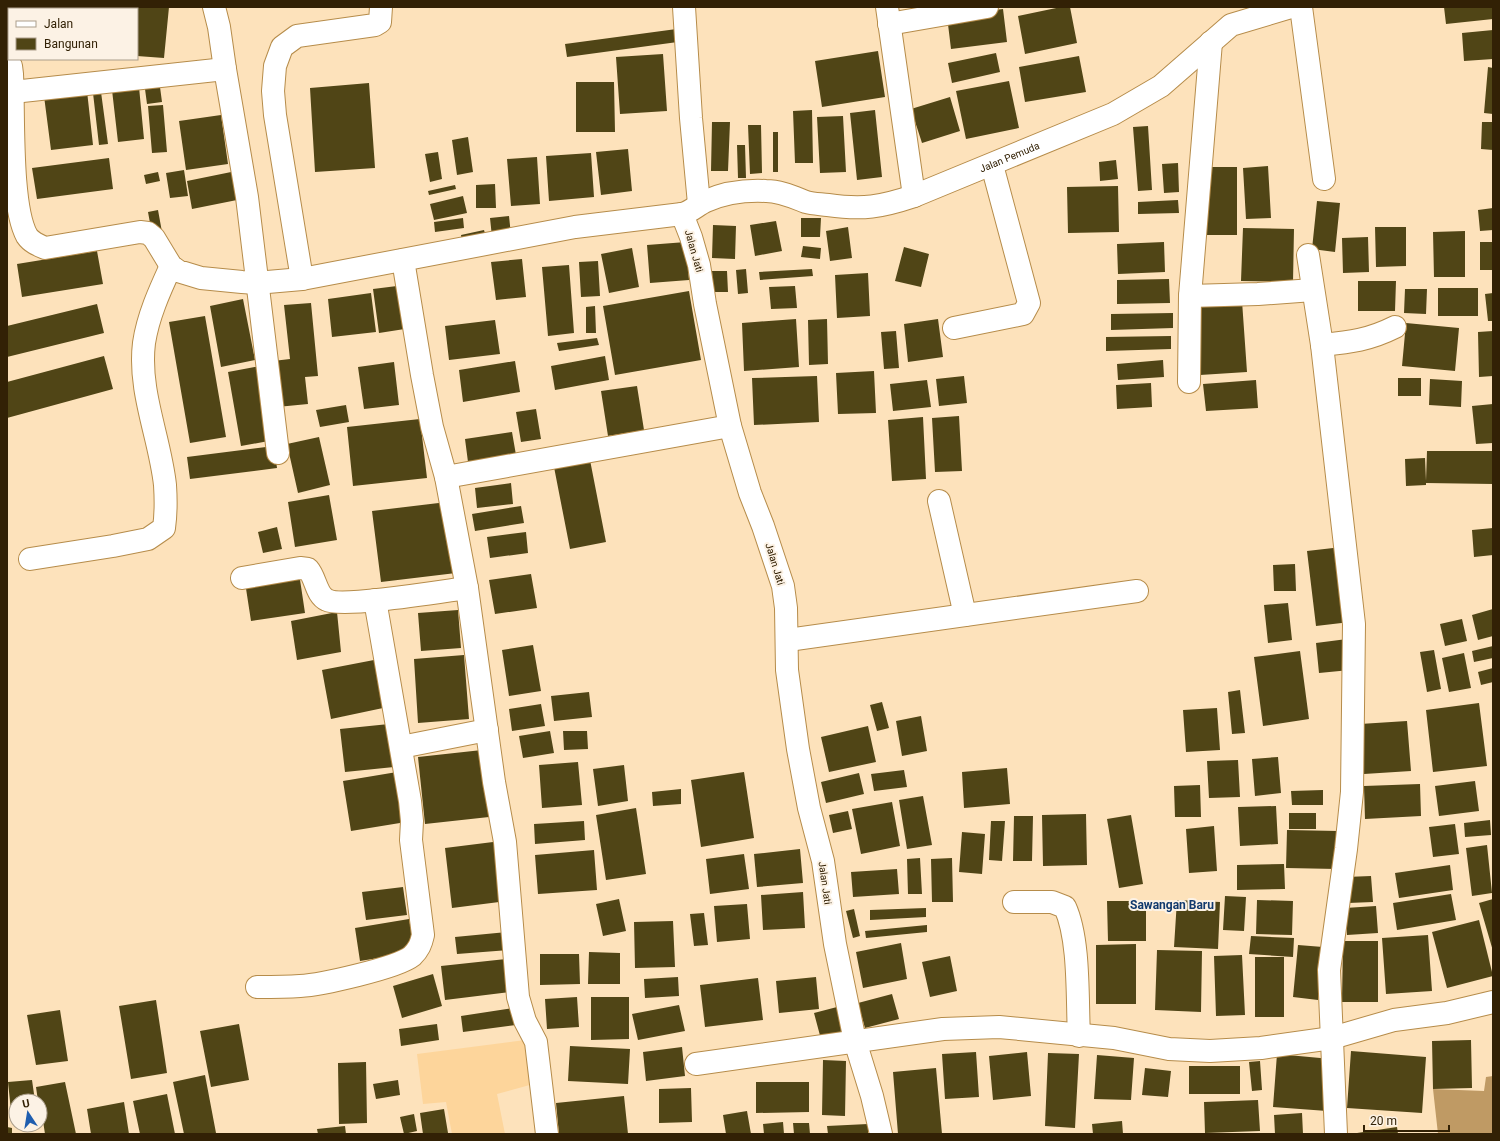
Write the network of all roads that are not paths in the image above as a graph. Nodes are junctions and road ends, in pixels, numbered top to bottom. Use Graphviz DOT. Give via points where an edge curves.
graph roads {
  1 [pos="214,7"];
  2 [pos="381,7"];
  3 [pos="684,7"];
  4 [pos="987,7"];
  5 [pos="1291,7"];
  6 [pos="1300,7"];
  7 [pos="888,15"];
  8 [pos="1211,42"];
  9 [pos="7,61"];
  10 [pos="224,69"];
  11 [pos="13,92"];
  12 [pos="992,165"];
  13 [pos="1324,179"];
  14 [pos="914,196"];
  15 [pos="691,209"];
  16 [pos="15,229"];
  17 [pos="1308,255"];
  18 [pos="403,260"];
  19 [pos="172,266"];
  20 [pos="302,279"];
  21 [pos="256,283"];
  22 [pos="1313,290"];
  23 [pos="1190,296"];
  24 [pos="1395,327"];
  25 [pos="954,328"];
  26 [pos="1322,345"];
  27 [pos="1189,382"];
  28 [pos="730,426"];
  29 [pos="278,453"];
  30 [pos="446,477"];
  31 [pos="939,501"];
  32 [pos="30,559"];
  33 [pos="242,578"];
  34 [pos="467,588"];
  35 [pos="1137,591"];
  36 [pos="375,600"];
  37 [pos="965,616"];
  38 [pos="788,640"];
  39 [pos="487,730"];
  40 [pos="401,747"];
  41 [pos="1014,902"];
  42 [pos="257,987"];
  43 [pos="1493,1002"];
  44 [pos="1079,1036"];
  45 [pos="1332,1038"];
  46 [pos="855,1041"];
  47 [pos="696,1064"];
  48 [pos="547,1134"];
  49 [pos="881,1134"];
  50 [pos="1336,1134"];
  1 -- 10 [label="street"];
  2 -- 20 [label="street" via="380,22 375,26 297,36 282,47 275,66 273,91 276,115"];
  3 -- 15 [label="street, Jalan Jati" via="691,118"];
  4 -- 7 [label="street"];
  5 -- 8 [label="street, Jalan Pemuda" via="1231,25"];
  6 -- 13 [label="street"];
  7 -- 14 [label="street"];
  8 -- 12 [label="street, Jalan Pemuda" via="1161,86 1113,114"];
  8 -- 23 [label="street"];
  9 -- 11 [label="street" via="11,66"];
  10 -- 11 [label="street"];
  10 -- 21 [label="street" via="247,197"];
  11 -- 16 [label="street"];
  12 -- 14 [label="street, Jalan Pemuda"];
  12 -- 25 [label="street" via="1029,303 1023,314"];
  14 -- 15 [label="street, Jalan Pemuda" via="883,206 864,208 807,202 791,195 766,190 725,194"];
  15 -- 18 [label="street, Jalan Pemuda" via="575,227"];
  15 -- 28 [label="street, Jalan Jati" via="692,237 700,265 705,304"];
  16 -- 19 [label="street" via="45,248 133,233 148,233"];
  17 -- 22 [label="street"];
  18 -- 20 [label="street, Jalan Pemuda"];
  18 -- 30 [label="street" via="432,427"];
  19 -- 21 [label="street, Jalan Pemuda" via="178,271 201,278"];
  19 -- 32 [label="street" via="158,294 144,344 144,382 165,485 164,528 148,539"];
  20 -- 21 [label="street, Jalan Pemuda"];
  21 -- 29 [label="street"];
  22 -- 23 [label="street"];
  22 -- 26 [label="street"];
  23 -- 27 [label="street"];
  24 -- 26 [label="street" via="1375,337"];
  26 -- 45 [label="street" via="1354,624 1352,792 1328,970"];
  28 -- 30 [label="street"];
  28 -- 38 [label="street, Jalan Jati" via="750,493 764,526 783,586"];
  30 -- 34 [label="street"];
  31 -- 37 [label="street"];
  33 -- 36 [label="street" via="300,568 308,569 326,600"];
  34 -- 36 [label="street"];
  34 -- 39 [label="street"];
  35 -- 37 [label="street"];
  36 -- 40 [label="street"];
  37 -- 38 [label="street"];
  38 -- 46 [label="street, Jalan Jati" via="787,670 797,742 823,861 835,944"];
  39 -- 40 [label="street"];
  39 -- 48 [label="street" via="505,842 518,997 525,1021 536,1042"];
  40 -- 42 [label="street" via="411,808 411,840 422,917 423,935 420,948 410,957 384,968 340,979 301,986"];
  41 -- 44 [label="street" via="1052,902 1065,907 1072,922 1074,940"];
  43 -- 45 [label="street" via="1447,1013 1394,1020"];
  44 -- 45 [label="street" via="1114,1038 1169,1049 1210,1051 1261,1048"];
  44 -- 46 [label="street" via="992,1028 943,1029"];
  45 -- 50 [label="street"];
  46 -- 47 [label="street"];
  46 -- 49 [label="street, Jalan Jati"];
}
